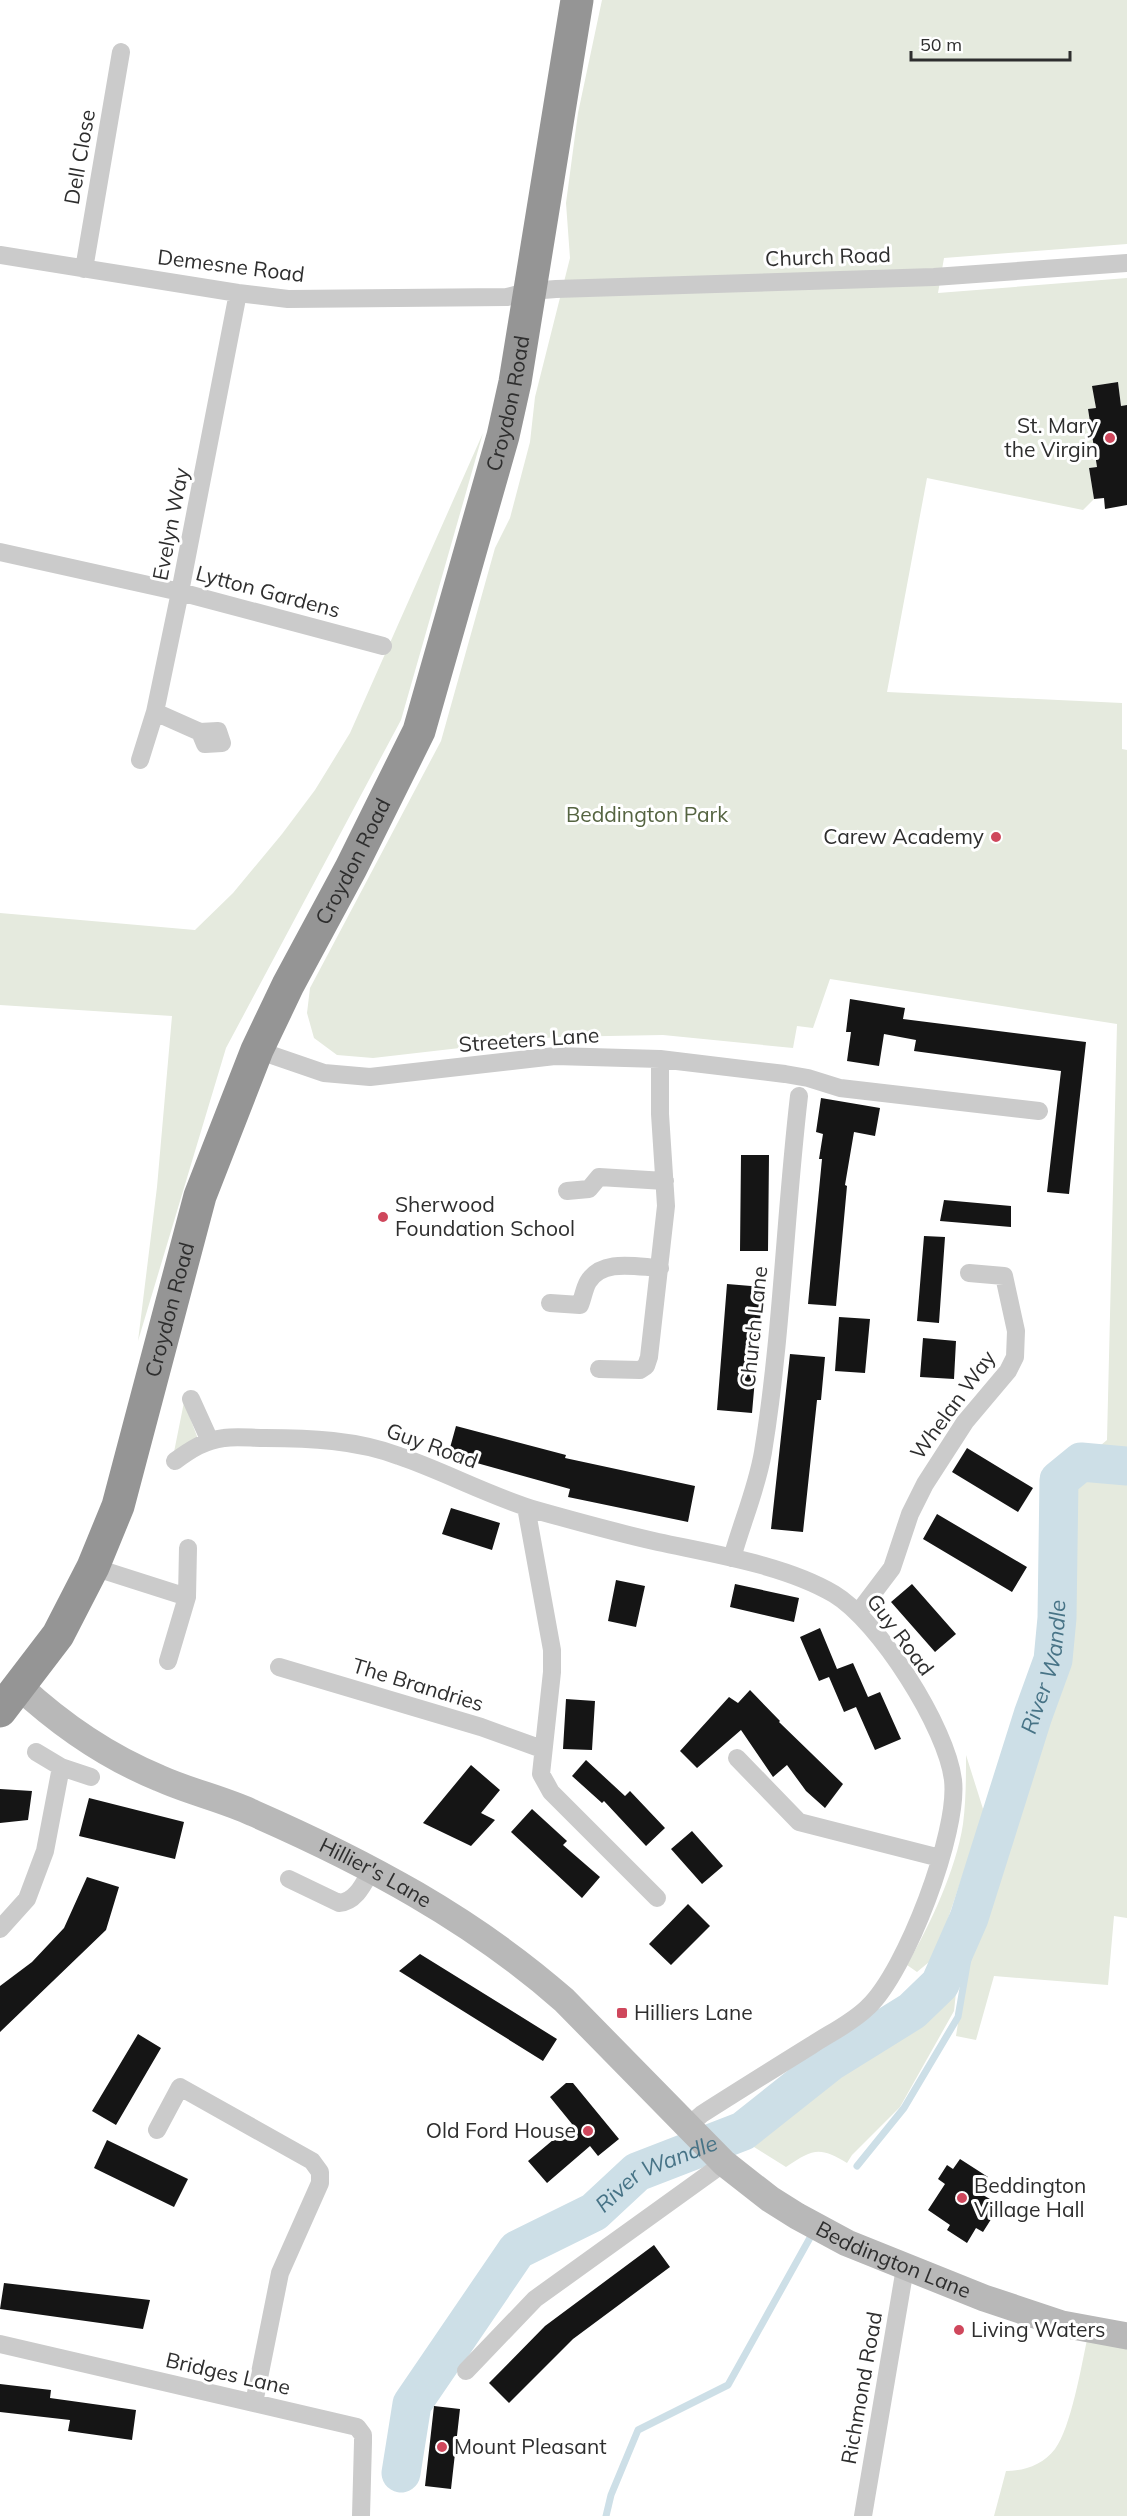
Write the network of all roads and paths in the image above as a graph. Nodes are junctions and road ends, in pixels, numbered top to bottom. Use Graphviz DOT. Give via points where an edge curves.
graph roads {
  1 [pos="577,0"];
  2 [pos="121,52"];
  3 [pos="0,255"];
  4 [pos="1127,263"];
  5 [pos="84,269"];
  6 [pos="530,291"];
  7 [pos="238,293"];
  8 [pos="0,552"];
  9 [pos="180,592"];
  10 [pos="383,646"];
  11 [pos="155,712"];
  12 [pos="200,732"];
  13 [pos="140,760"];
  14 [pos="257,1050"];
  15 [pos="660,1059"];
  16 [pos="799,1096"];
  17 [pos="1039,1111"];
  18 [pos="665,1181"];
  19 [pos="567,1191"];
  20 [pos="660,1268"];
  21 [pos="969,1273"];
  22 [pos="550,1303"];
  23 [pos="599,1369"];
  24 [pos="191,1400"];
  25 [pos="210,1441"];
  26 [pos="175,1461"];
  27 [pos="526,1507"];
  28 [pos="188,1548"];
  29 [pos="732,1558"];
  30 [pos="93,1567"];
  31 [pos="187,1597"];
  32 [pos="858,1613"];
  33 [pos="168,1661"];
  34 [pos="279,1668"];
  35 [pos="6,1695"];
  36 [pos="542,1749"];
  37 [pos="36,1752"];
  38 [pos="737,1758"];
  39 [pos="61,1767"];
  40 [pos="91,1777"];
  41 [pos="940,1858"];
  42 [pos="372,1869"];
  43 [pos="290,1879"];
  44 [pos="657,1898"];
  45 [pos="0,1929"];
  46 [pos="688,2126"];
  47 [pos="157,2130"];
  48 [pos="724,2163"];
  49 [pos="905,2268"];
  50 [pos="1127,2336"];
  51 [pos="0,2344"];
  52 [pos="466,2371"];
  53 [pos="254,2403"];
  54 [pos="361,2516"];
  55 [pos="863,2516"];
  1 -- 6 [label="highway, Croydon Road"];
  2 -- 5 [label="street, Dell Close"];
  3 -- 5 [label="street, Demesne Road"];
  4 -- 6 [label="street, Church Road" via="934,276"];
  5 -- 7 [label="street, Demesne Road"];
  6 -- 7 [label="street, Demesne Road" via="507,297 288,299"];
  6 -- 14 [label="highway, Croydon Road" via="503,436 419,731"];
  7 -- 9 [label="street, Evelyn Way"];
  8 -- 9 [label="street, Lytton Gardens"];
  9 -- 10 [label="street, Lytton Gardens"];
  9 -- 11 [label="street, Evelyn Way"];
  11 -- 12 [label="street"];
  11 -- 13 [label="street, Evelyn Way"];
  14 -- 15 [label="street, Streeters Lane" via="324,1073 370,1077 555,1056"];
  14 -- 30 [label="highway, Croydon Road" via="200,1196 118,1506"];
  15 -- 17 [label="street, Streeters Lane" via="808,1078 840,1088"];
  15 -- 18 [label="street"];
  16 -- 29 [label="street, Church Lane" via="763,1454"];
  18 -- 19 [label="street" via="599,1177 589,1189"];
  18 -- 20 [label="street"];
  20 -- 22 [label="street" via="604,1268 588,1282 580,1305"];
  20 -- 23 [label="street" via="646,1366 631,1371"];
  21 -- 32 [label="street, Whelan Way" via="1004,1276 1016,1331 1015,1358 965,1422 925,1484 892,1568"];
  24 -- 25 [label="street"];
  25 -- 26 [label="street, Guy Road"];
  25 -- 27 [label="street, Guy Road" via="284,1438 374,1448"];
  27 -- 29 [label="street, Guy Road"];
  27 -- 36 [label="street" via="552,1650"];
  28 -- 31 [label="street"];
  29 -- 32 [label="street, Guy Road" via="816,1585"];
  30 -- 31 [label="street"];
  30 -- 35 [label="highway, Croydon Road" via="58,1635"];
  31 -- 33 [label="street"];
  32 -- 41 [label="street, Guy Road" via="904,1673 946,1751 953,1782 949,1825"];
  34 -- 36 [label="street, The Brandries" via="481,1727"];
  35 -- 42 [label="main road, Hillier's Lane" via="39,1704 83,1737 157,1778 249,1811"];
  36 -- 44 [label="street" via="541,1774 551,1792"];
  37 -- 39 [label="street"];
  38 -- 41 [label="street" via="799,1822"];
  39 -- 40 [label="street"];
  39 -- 45 [label="street" via="45,1851 27,1899"];
  41 -- 46 [label="street, Guy Road" via="907,1946 867,2009"];
  42 -- 43 [label="street" via="346,1903"];
  42 -- 46 [label="main road, Hillier's Lane" via="442,1909 534,1974 592,2027"];
  46 -- 48 [label="main road, Beddington Lane"];
  47 -- 53 [label="street" via="180,2087 312,2162 320,2172 320,2184 280,2273"];
  48 -- 49 [label="main road, Beddington Lane" via="797,2216"];
  48 -- 52 [label="street" via="535,2299"];
  49 -- 50 [label="main road, Beddington Lane" via="1062,2325"];
  49 -- 55 [label="street, Richmond Road"];
  51 -- 53 [label="street, Bridges Lane"];
  53 -- 54 [label="street, Bridges Lane" via="352,2425 361,2431"];
}
